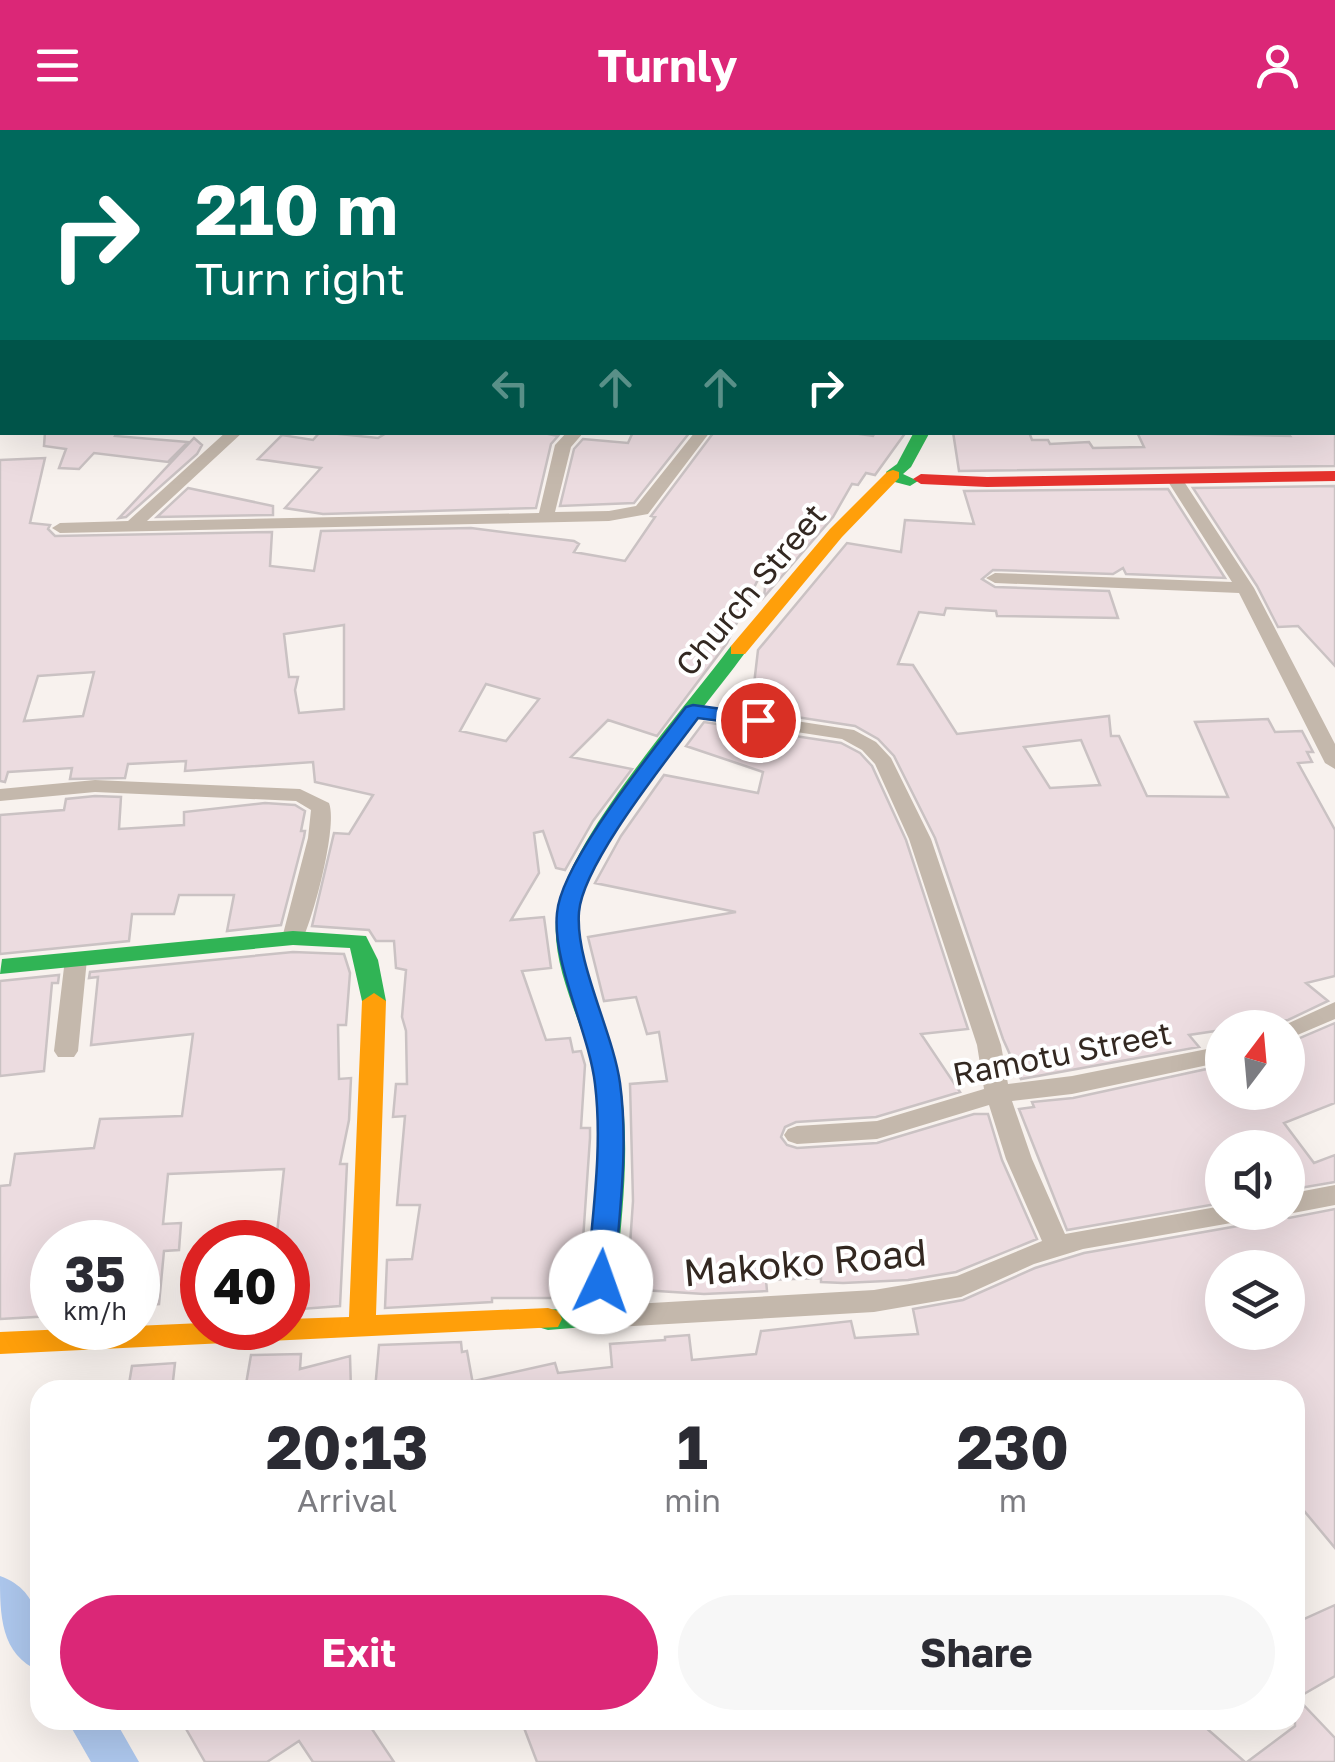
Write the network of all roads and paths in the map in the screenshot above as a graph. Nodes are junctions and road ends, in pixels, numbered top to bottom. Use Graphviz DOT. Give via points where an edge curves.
graph roads {
  1 [pos="232,435"];
  2 [pos="574,435"];
  3 [pos="701,435"];
  4 [pos="921,435"];
  5 [pos="906,474"];
  6 [pos="1335,476"];
  7 [pos="1175,480"];
  8 [pos="546,516"];
  9 [pos="132,527"];
  10 [pos="60,528"];
  11 [pos="995,578"];
  12 [pos="1245,588"];
  13 [pos="693,711"];
  14 [pos="1335,762"];
  15 [pos="0,796"];
  16 [pos="293,938"];
  17 [pos="76,959"];
  18 [pos="2,967"];
  19 [pos="1335,1010"];
  20 [pos="1305,1023"];
  21 [pos="66,1051"];
  22 [pos="1205,1058"];
  23 [pos="997,1094"];
  24 [pos="797,1136"];
  25 [pos="1335,1195"];
  26 [pos="1305,1201"];
  27 [pos="1205,1218"];
  28 [pos="1057,1246"];
  29 [pos="599,1318"];
  30 [pos="362,1327"];
  31 [pos="0,1343"];
  1 -- 9 [label="street"];
  2 -- 8 [label="street" via="563,445"];
  3 -- 8 [label="street" via="642,510"];
  4 -- 5 [label="street, Church Street"];
  5 -- 7 [label="street"];
  5 -- 13 [label="street, Church Street" via="836,533"];
  6 -- 7 [label="street"];
  7 -- 12 [label="street"];
  8 -- 9 [label="street"];
  9 -- 10 [label="street"];
  11 -- 12 [label="street"];
  12 -- 14 [label="street"];
  13 -- 23 [label="street" via="847,734 884,762 920,840 989,1044"];
  13 -- 29 [label="street, Church Street" via="619,811 575,886 568,912 608,1081 611,1144"];
  15 -- 16 [label="street" via="95,786 300,794 322,807"];
  16 -- 17 [label="street"];
  16 -- 30 [label="street" via="358,941 366,955 376,1021"];
  17 -- 18 [label="street"];
  17 -- 21 [label="street"];
  19 -- 20 [label="street"];
  22 -- 23 [label="street, Ramotu Street"];
  23 -- 24 [label="street, Ramotu Street" via="876,1130"];
  23 -- 28 [label="street"];
  25 -- 26 [label="street"];
  27 -- 28 [label="street, Makoko Road"];
  28 -- 29 [label="street, Makoko Road" via="961,1286 874,1301"];
  29 -- 30 [label="street, Makoko Road"];
  30 -- 31 [label="street, Makoko Road"];
}
